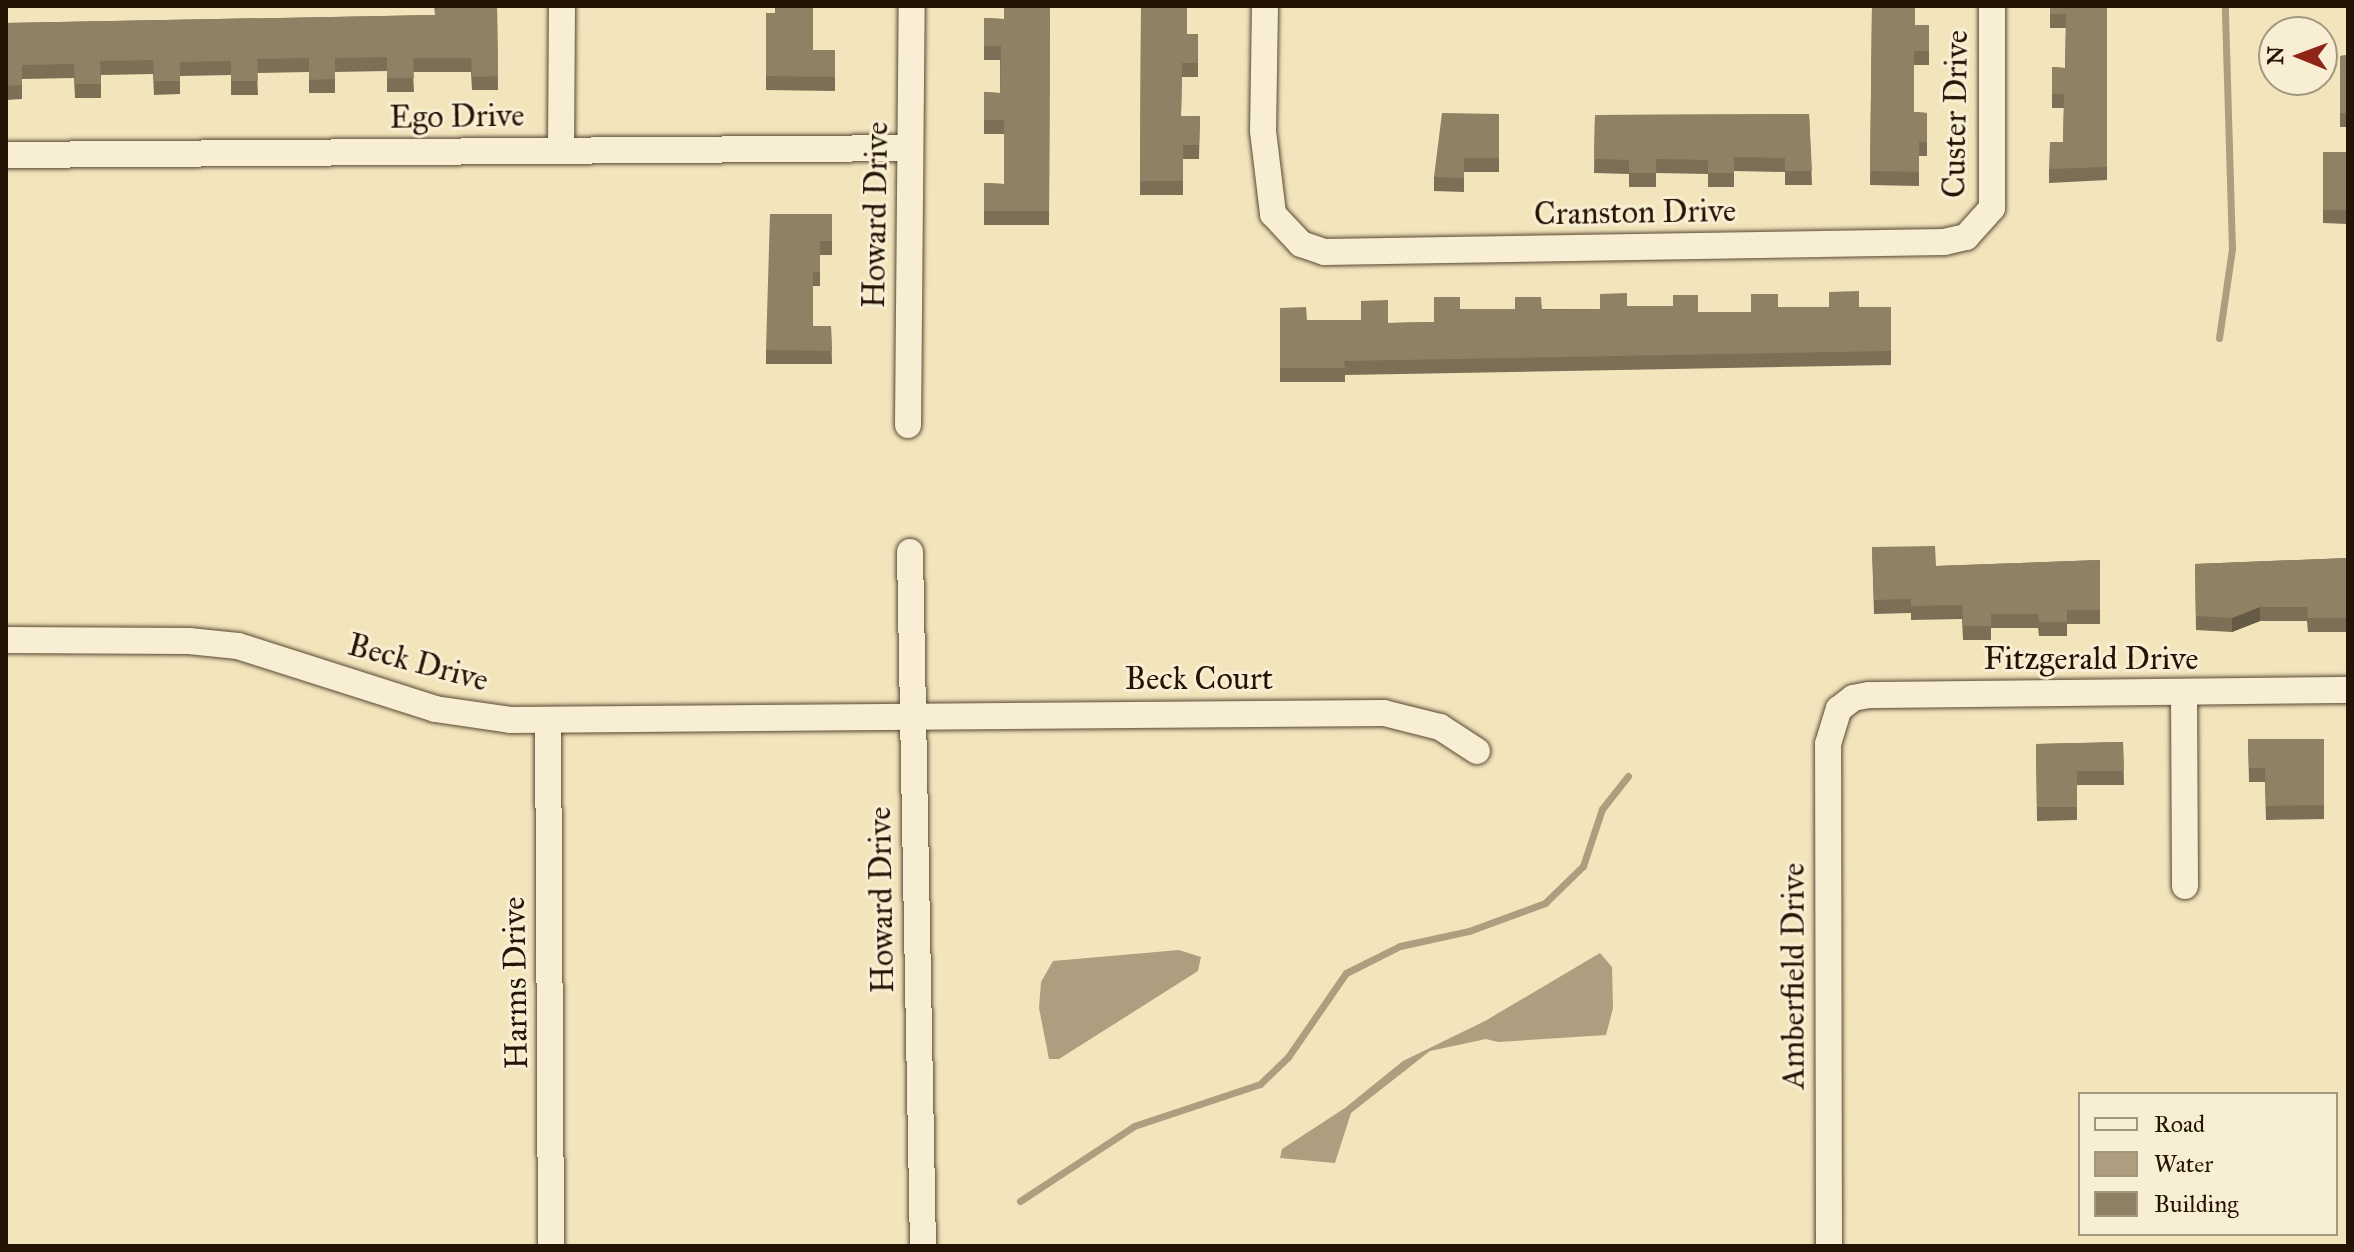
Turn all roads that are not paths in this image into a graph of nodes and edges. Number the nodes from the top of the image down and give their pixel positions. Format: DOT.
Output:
graph roads {
  1 [pos="562,6"];
  2 [pos="912,6"];
  3 [pos="1265,6"];
  4 [pos="1992,6"];
  5 [pos="910,148"];
  6 [pos="561,149"];
  7 [pos="6,155"];
  8 [pos="1983,221"];
  9 [pos="908,425"];
  10 [pos="910,552"];
  11 [pos="6,640"];
  12 [pos="2348,690"];
  13 [pos="2184,693"];
  14 [pos="1839,709"];
  15 [pos="913,716"];
  16 [pos="548,720"];
  17 [pos="1477,751"];
  18 [pos="2185,886"];
  19 [pos="551,1246"];
  20 [pos="923,1246"];
  21 [pos="1829,1246"];
  1 -- 6 [label="street"];
  2 -- 5 [label="street, Howard Drive"];
  3 -- 8 [label="street, Cranston Drive"];
  4 -- 8 [label="street, Custer Drive"];
  5 -- 6 [label="street, Ego Drive"];
  5 -- 9 [label="street, Howard Drive"];
  6 -- 7 [label="street, Ego Drive"];
  10 -- 15 [label="street, Howard Drive"];
  11 -- 16 [label="street, Beck Drive"];
  12 -- 13 [label="street, Fitzgerald Drive"];
  13 -- 14 [label="street, Fitzgerald Drive"];
  13 -- 18 [label="street"];
  14 -- 21 [label="street, Amberfield Drive"];
  15 -- 16 [label="street, Beck Drive"];
  15 -- 17 [label="street, Beck Court"];
  15 -- 20 [label="street, Howard Drive"];
  16 -- 19 [label="street, Harms Drive"];
}
